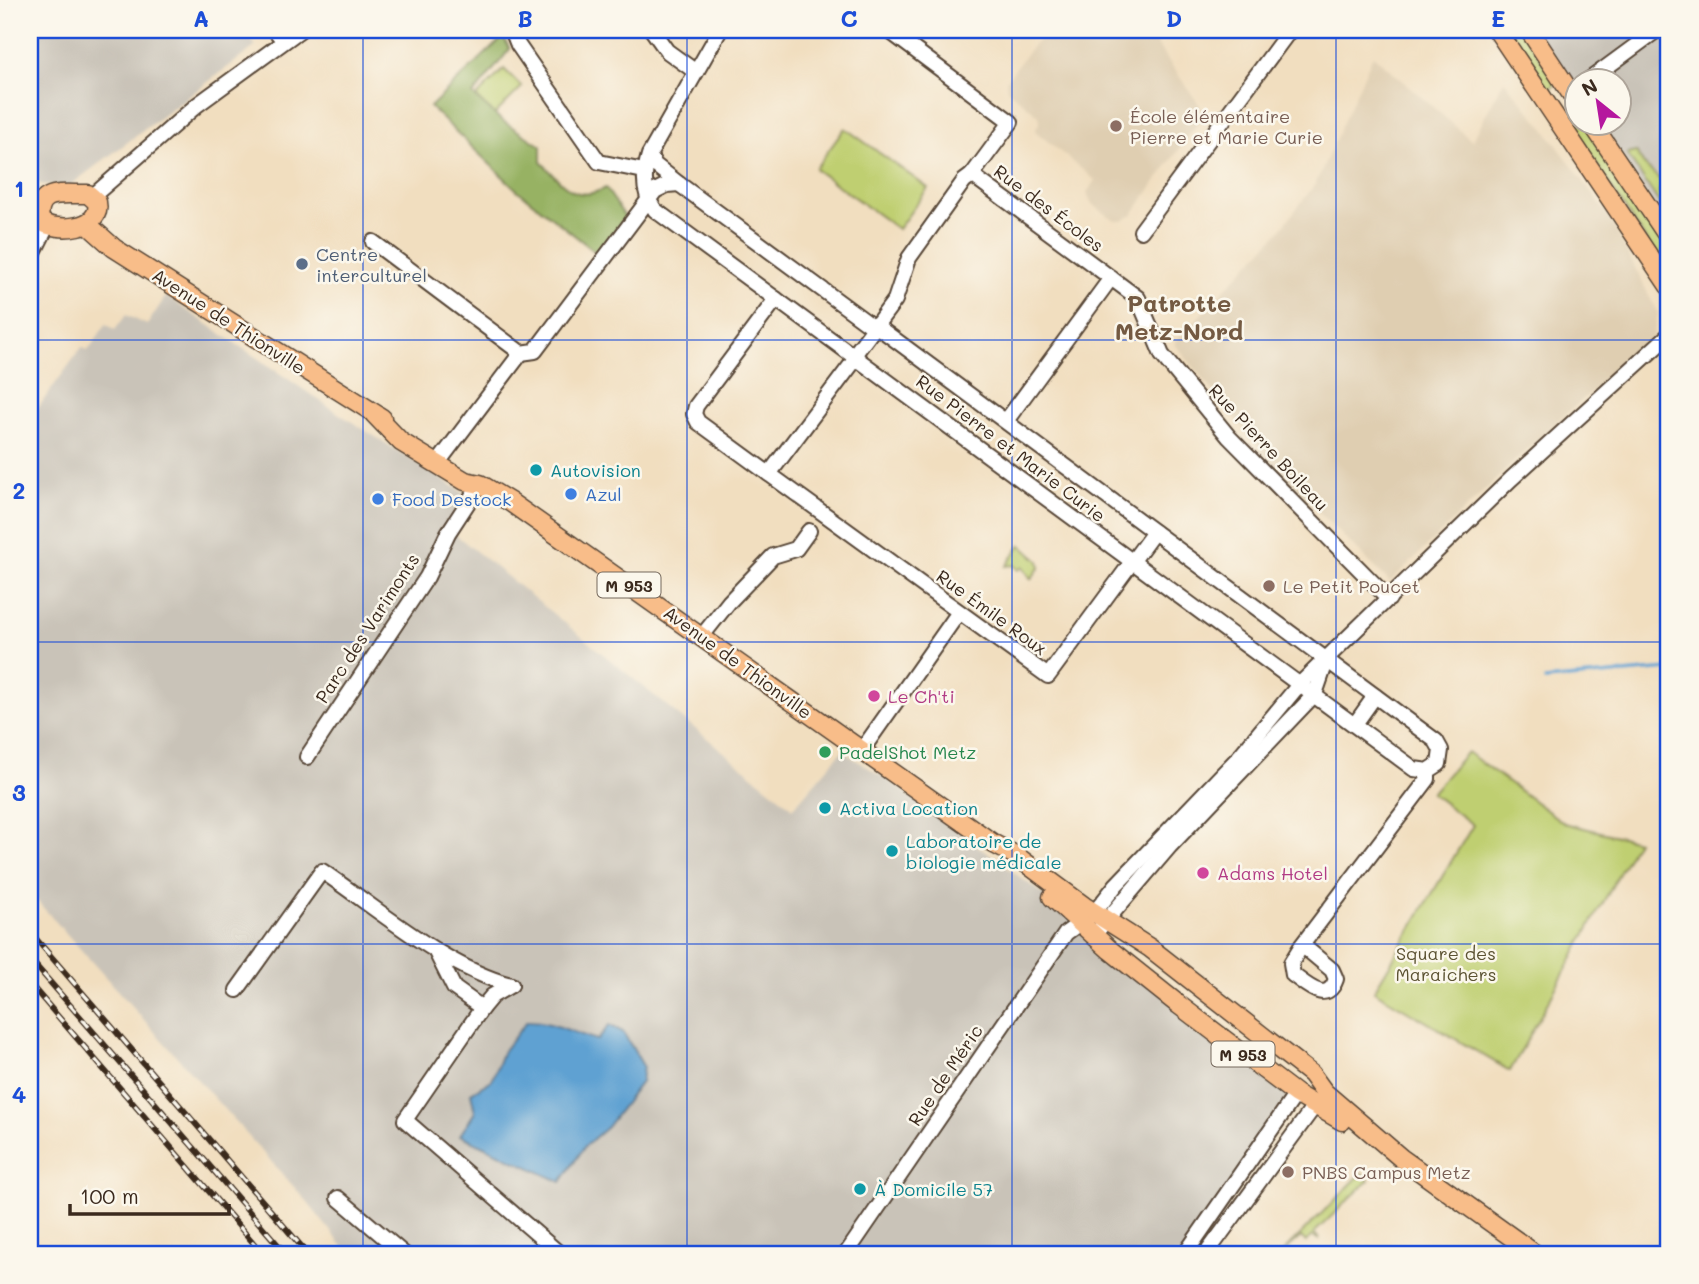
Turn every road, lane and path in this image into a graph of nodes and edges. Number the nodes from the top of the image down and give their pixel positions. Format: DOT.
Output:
graph roads {
  1 [pos="300,30"];
  2 [pos="512,30"];
  3 [pos="652,30"];
  4 [pos="720,30"];
  5 [pos="888,30"];
  6 [pos="1290,30"];
  7 [pos="1497,30"];
  8 [pos="1529,30"];
  9 [pos="1657,30"];
  10 [pos="279,35"];
  11 [pos="1608,66"];
  12 [pos="696,72"];
  13 [pos="1562,77"];
  14 [pos="1562,102"];
  15 [pos="1550,109"];
  16 [pos="1600,136"];
  17 [pos="649,155"];
  18 [pos="644,171"];
  19 [pos="972,175"];
  20 [pos="679,184"];
  21 [pos="36,194"];
  22 [pos="93,196"];
  23 [pos="648,200"];
  24 [pos="88,224"];
  25 [pos="47,226"];
  26 [pos="1141,231"];
  27 [pos="1669,238"];
  28 [pos="373,242"];
  29 [pos="30,260"];
  30 [pos="1111,278"];
  31 [pos="1669,286"];
  32 [pos="776,299"];
  33 [pos="876,326"];
  34 [pos="1669,335"];
  35 [pos="521,353"];
  36 [pos="855,356"];
  37 [pos="1006,421"];
  38 [pos="441,460"];
  39 [pos="769,474"];
  40 [pos="480,484"];
  41 [pos="809,531"];
  42 [pos="1154,532"];
  43 [pos="1132,562"];
  44 [pos="1389,599"];
  45 [pos="959,612"];
  46 [pos="702,636"];
  47 [pos="1327,661"];
  48 [pos="1298,685"];
  49 [pos="1315,694"];
  50 [pos="1375,696"];
  51 [pos="1355,724"];
  52 [pos="862,750"];
  53 [pos="307,757"];
  54 [pos="1428,771"];
  55 [pos="1099,920"];
  56 [pos="1302,945"];
  57 [pos="433,947"];
  58 [pos="237,990"];
  59 [pos="482,1007"];
  60 [pos="1311,1074"];
  61 [pos="1296,1094"];
  62 [pos="1320,1098"];
  63 [pos="338,1198"];
  64 [pos="404,1254"];
  65 [pos="560,1254"];
  66 [pos="846,1254"];
  67 [pos="1185,1254"];
  68 [pos="1206,1254"];
  69 [pos="1535,1254"];
  1 -- 10 [label="street"];
  2 -- 18 [label="street"];
  3 -- 12 [label="street"];
  4 -- 12 [label="street"];
  5 -- 19 [label="street, Rue des Écoles"];
  6 -- 26 [label="street"];
  7 -- 15 [label="main road"];
  8 -- 13 [label="main road"];
  9 -- 11 [label="street"];
  10 -- 22 [label="street"];
  12 -- 17 [label="street"];
  14 -- 15 [label="street"];
  15 -- 31 [label="main road"];
  16 -- 27 [label="main road"];
  17 -- 18 [label="street"];
  17 -- 20 [label="street, Rue Pierre et Marie Curie"];
  18 -- 23 [label="street"];
  19 -- 30 [label="street, Rue des Écoles"];
  19 -- 33 [label="street"];
  20 -- 23 [label="street"];
  20 -- 33 [label="street, Rue Pierre et Marie Curie"];
  21 -- 22 [label="main road"];
  21 -- 25 [label="main road"];
  22 -- 24 [label="main road"];
  23 -- 32 [label="street, Rue Pierre et Marie Curie"];
  23 -- 35 [label="street"];
  24 -- 25 [label="main road"];
  24 -- 38 [label="main road, Avenue de Thionville / M 953"];
  25 -- 29 [label="street"];
  28 -- 35 [label="street"];
  30 -- 37 [label="street"];
  30 -- 44 [label="street, Rue Pierre Boileau"];
  32 -- 36 [label="street, Rue Pierre et Marie Curie"];
  32 -- 39 [label="street, Rue Émile Roux"];
  33 -- 36 [label="street"];
  33 -- 37 [label="street, Rue Pierre et Marie Curie"];
  34 -- 44 [label="street"];
  35 -- 38 [label="street"];
  36 -- 39 [label="street"];
  36 -- 43 [label="street, Rue Pierre et Marie Curie"];
  37 -- 42 [label="street, Rue Pierre et Marie Curie"];
  38 -- 40 [label="main road, Avenue de Thionville / M 953"];
  39 -- 45 [label="street, Rue Émile Roux"];
  40 -- 46 [label="main road, Avenue de Thionville / M 953"];
  40 -- 53 [label="street, Parc des Varimonts"];
  41 -- 46 [label="street"];
  42 -- 43 [label="street, Rue Émile Roux"];
  42 -- 47 [label="street, Rue Pierre et Marie Curie"];
  43 -- 45 [label="street, Rue Émile Roux"];
  43 -- 48 [label="street, Rue Pierre et Marie Curie"];
  44 -- 47 [label="street"];
  45 -- 52 [label="street"];
  46 -- 52 [label="main road, Avenue de Thionville / M 953"];
  47 -- 48 [label="street"];
  47 -- 49 [label="street"];
  47 -- 50 [label="street, Rue Pierre et Marie Curie"];
  48 -- 49 [label="street, Rue Pierre et Marie Curie"];
  48 -- 55 [label="street"];
  49 -- 51 [label="street, Rue Pierre et Marie Curie"];
  49 -- 55 [label="street"];
  50 -- 51 [label="street"];
  50 -- 54 [label="street, Rue Pierre et Marie Curie"];
  51 -- 54 [label="street, Rue Pierre et Marie Curie"];
  52 -- 55 [label="main road, Avenue de Thionville / M 953"];
  54 -- 56 [label="street"];
  55 -- 60 [label="main road, Avenue de Thionville / M 953"];
  55 -- 61 [label="main road, Avenue de Thionville / M 953"];
  55 -- 66 [label="street, Rue de Méric"];
  57 -- 58 [label="street"];
  57 -- 59 [label="street"];
  57 -- 59 [label="street"];
  59 -- 65 [label="street"];
  60 -- 61 [label="main road"];
  60 -- 62 [label="main road, Avenue de Thionville / M 953"];
  61 -- 62 [label="main road, Avenue de Thionville / M 953"];
  61 -- 67 [label="street"];
  62 -- 68 [label="street"];
  62 -- 69 [label="main road, Avenue de Thionville / M 953"];
  63 -- 64 [label="street"];
}
